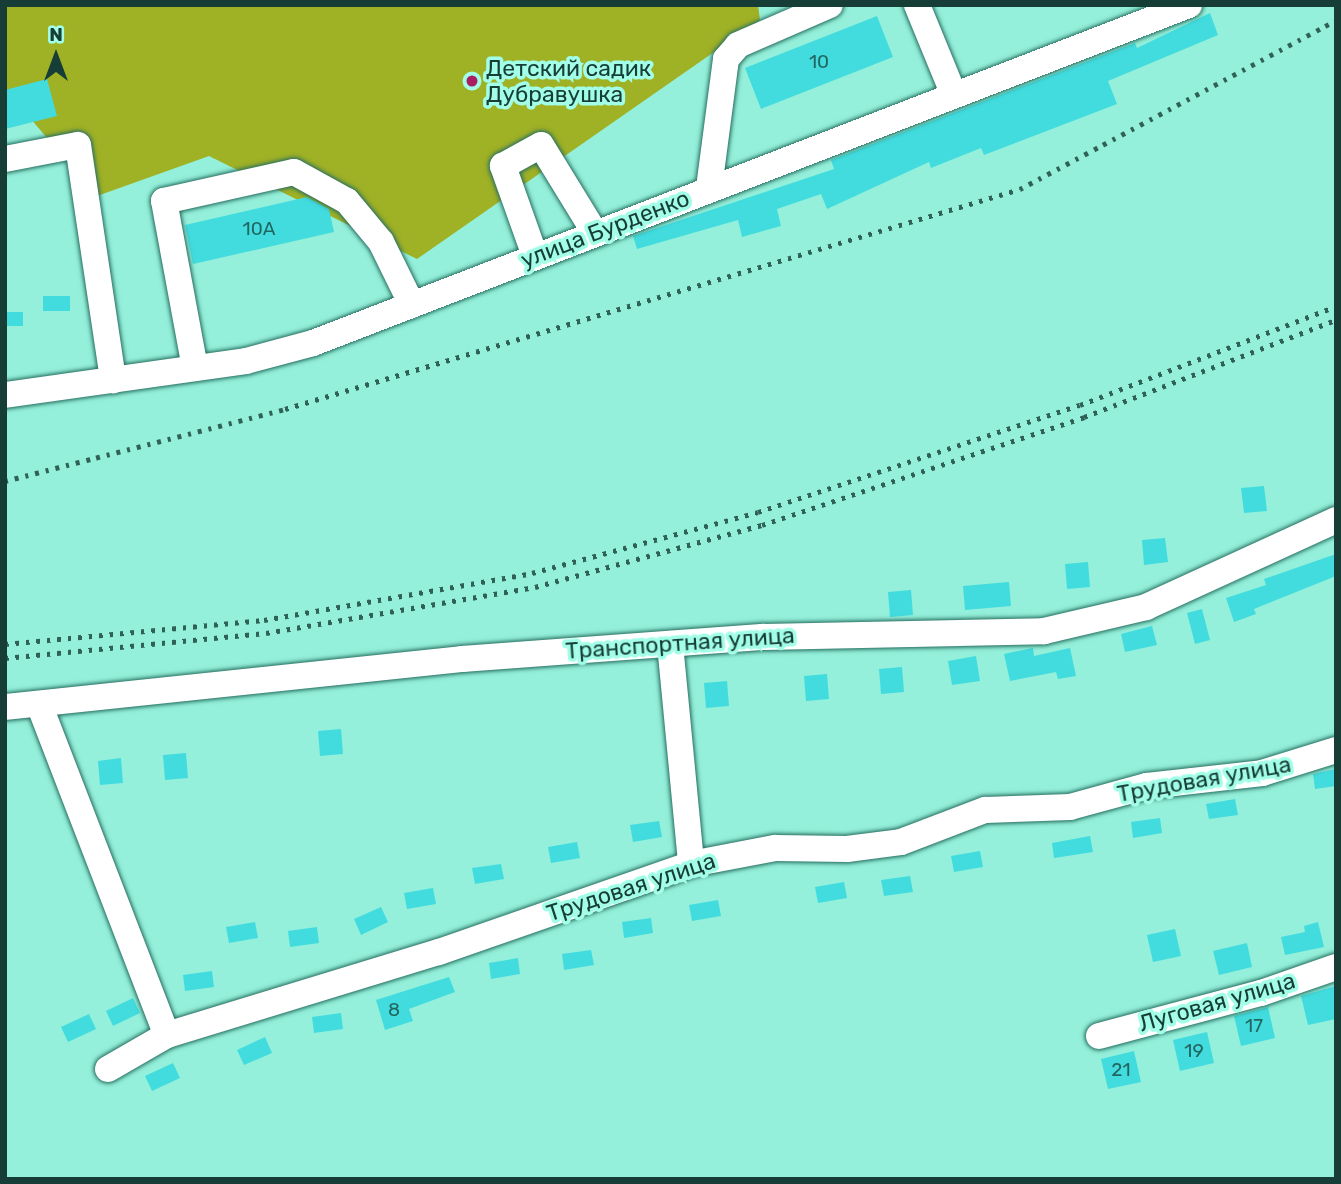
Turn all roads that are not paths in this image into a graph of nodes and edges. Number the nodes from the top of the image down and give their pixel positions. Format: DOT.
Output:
graph roads {
  1 [pos="830,5"];
  2 [pos="916,5"];
  3 [pos="1189,5"];
  4 [pos="1157,11"];
  5 [pos="954,94"];
  6 [pos="5,159"];
  7 [pos="709,188"];
  8 [pos="595,233"];
  9 [pos="534,256"];
  10 [pos="412,304"];
  11 [pos="195,368"];
  12 [pos="113,380"];
  13 [pos="5,395"];
  14 [pos="1336,520"];
  15 [pos="670,644"];
  16 [pos="39,704"];
  17 [pos="5,707"];
  18 [pos="1336,750"];
  19 [pos="691,864"];
  20 [pos="1336,967"];
  21 [pos="167,1035"];
  22 [pos="1098,1036"];
  23 [pos="108,1069"];
  1 -- 7 [label="street"];
  2 -- 5 [label="street"];
  3 -- 4 [label="street, улица Бурденко"];
  4 -- 5 [label="street, улица Бурденко"];
  5 -- 7 [label="street, улица Бурденко"];
  6 -- 12 [label="street"];
  7 -- 8 [label="street, улица Бурденко"];
  8 -- 9 [label="street, улица Бурденко"];
  8 -- 9 [label="street"];
  9 -- 10 [label="street, улица Бурденко"];
  10 -- 11 [label="street, улица Бурденко"];
  10 -- 11 [label="street"];
  11 -- 12 [label="street, улица Бурденко"];
  12 -- 13 [label="street, улица Бурденко"];
  14 -- 15 [label="street, Транспортная улица"];
  15 -- 16 [label="street, Транспортная улица"];
  15 -- 19 [label="street"];
  16 -- 17 [label="street, Транспортная улица"];
  16 -- 21 [label="street"];
  18 -- 19 [label="street, Трудовая улица"];
  19 -- 21 [label="street, Трудовая улица"];
  20 -- 22 [label="street, Луговая улица"];
  21 -- 23 [label="street, Трудовая улица"];
}
